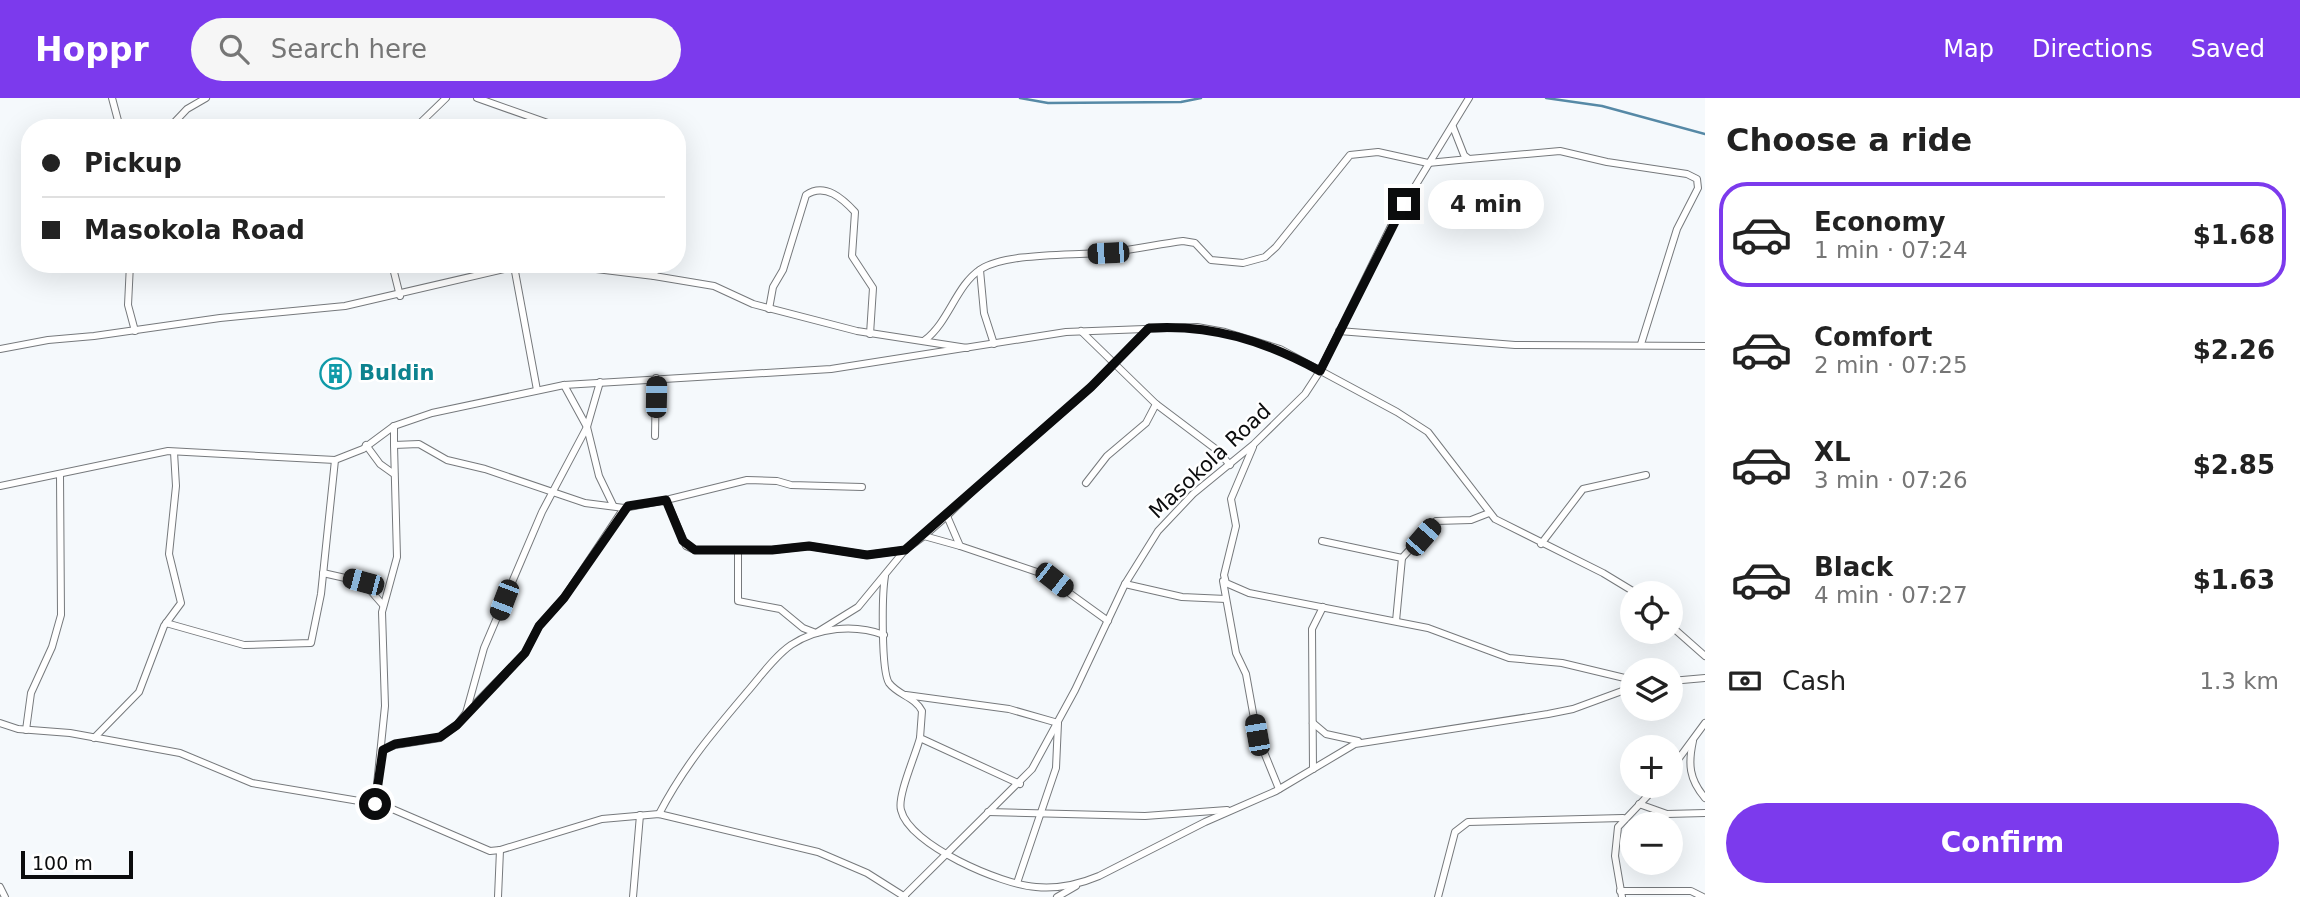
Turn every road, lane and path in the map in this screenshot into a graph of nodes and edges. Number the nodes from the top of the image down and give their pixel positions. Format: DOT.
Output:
graph roads {
  1 [pos="112,98"];
  2 [pos="206,98"];
  3 [pos="446,98"];
  4 [pos="477,98"];
  5 [pos="1469,98"];
  6 [pos="118,119"];
  7 [pos="178,119"];
  8 [pos="424,119"];
  9 [pos="536,119"];
  10 [pos="1453,127"];
  11 [pos="1469,159"];
  12 [pos="1428,163"];
  13 [pos="980,270"];
  14 [pos="130,273"];
  15 [pos="395,273"];
  16 [pos="488,273"];
  17 [pos="515,273"];
  18 [pos="636,273"];
  19 [pos="654,275"];
  20 [pos="401,296"];
  21 [pos="769,309"];
  22 [pos="1149,328"];
  23 [pos="135,331"];
  24 [pos="1081,331"];
  25 [pos="1339,331"];
  26 [pos="870,334"];
  27 [pos="925,340"];
  28 [pos="994,344"];
  29 [pos="1641,344"];
  30 [pos="1705,345"];
  31 [pos="0,349"];
  32 [pos="972,349"];
  33 [pos="1113,363"];
  34 [pos="1320,371"];
  35 [pos="656,378"];
  36 [pos="600,382"];
  37 [pos="564,386"];
  38 [pos="537,390"];
  39 [pos="1156,404"];
  40 [pos="394,426"];
  41 [pos="587,427"];
  42 [pos="655,436"];
  43 [pos="394,444"];
  44 [pos="1254,444"];
  45 [pos="366,445"];
  46 [pos="174,452"];
  47 [pos="335,460"];
  48 [pos="1230,465"];
  49 [pos="394,474"];
  50 [pos="60,475"];
  51 [pos="1646,475"];
  52 [pos="1086,483"];
  53 [pos="0,486"];
  54 [pos="862,487"];
  55 [pos="552,492"];
  56 [pos="666,500"];
  57 [pos="613,505"];
  58 [pos="624,508"];
  59 [pos="1489,513"];
  60 [pos="947,516"];
  61 [pos="923,536"];
  62 [pos="1322,541"];
  63 [pos="1541,544"];
  64 [pos="960,545"];
  65 [pos="738,550"];
  66 [pos="905,550"];
  67 [pos="1402,558"];
  68 [pos="323,573"];
  69 [pos="885,576"];
  70 [pos="1223,581"];
  71 [pos="1620,583"];
  72 [pos="1125,584"];
  73 [pos="1226,599"];
  74 [pos="383,605"];
  75 [pos="1323,607"];
  76 [pos="1108,621"];
  77 [pos="1396,621"];
  78 [pos="166,623"];
  79 [pos="816,633"];
  80 [pos="884,635"];
  81 [pos="1683,637"];
  82 [pos="1705,656"];
  83 [pos="1620,677"];
  84 [pos="1705,678"];
  85 [pos="1683,680"];
  86 [pos="1620,692"];
  87 [pos="906,695"];
  88 [pos="466,713"];
  89 [pos="0,723"];
  90 [pos="1058,723"];
  91 [pos="1313,723"];
  92 [pos="1705,723"];
  93 [pos="26,730"];
  94 [pos="384,733"];
  95 [pos="94,738"];
  96 [pos="920,738"];
  97 [pos="1693,741"];
  98 [pos="1362,742"];
  99 [pos="399,744"];
  100 [pos="383,750"];
  101 [pos="1683,754"];
  102 [pos="1313,769"];
  103 [pos="1020,784"];
  104 [pos="1279,789"];
  105 [pos="1645,798"];
  106 [pos="1705,798"];
  107 [pos="375,804"];
  108 [pos="1639,804"];
  109 [pos="1233,809"];
  110 [pos="988,812"];
  111 [pos="1630,812"];
  112 [pos="1705,813"];
  113 [pos="659,814"];
  114 [pos="1039,814"];
  115 [pos="640,816"];
  116 [pos="1620,818"];
  117 [pos="1620,823"];
  118 [pos="500,850"];
  119 [pos="947,855"];
  120 [pos="1017,883"];
  121 [pos="1081,883"];
  122 [pos="0,887"];
  123 [pos="1621,894"];
  124 [pos="1702,895"];
  125 [pos="5,897"];
  126 [pos="498,897"];
  127 [pos="633,897"];
  128 [pos="904,897"];
  129 [pos="1057,897"];
  130 [pos="1438,897"];
  1 -- 6 [label="street"];
  2 -- 7 [label="street"];
  3 -- 8 [label="street"];
  4 -- 9 [label="street"];
  5 -- 10 [label="street, Masokola Road"];
  10 -- 11 [label="street"];
  10 -- 12 [label="street, Masokola Road"];
  11 -- 12 [label="street"];
  11 -- 29 [label="street"];
  12 -- 13 [label="street"];
  12 -- 25 [label="street, Masokola Road"];
  13 -- 27 [label="street"];
  13 -- 28 [label="street"];
  14 -- 23 [label="street"];
  15 -- 20 [label="street"];
  16 -- 20 [label="street"];
  17 -- 38 [label="street"];
  18 -- 19 [label="street"];
  19 -- 21 [label="street"];
  20 -- 23 [label="street"];
  21 -- 26 [label="street"];
  21 -- 26 [label="street"];
  22 -- 24 [label="street"];
  22 -- 33 [label="street"];
  22 -- 34 [label="street"];
  23 -- 31 [label="street"];
  24 -- 28 [label="street"];
  24 -- 33 [label="street"];
  25 -- 29 [label="street"];
  25 -- 34 [label="street, Masokola Road"];
  26 -- 27 [label="street"];
  27 -- 32 [label="street"];
  28 -- 32 [label="street"];
  29 -- 30 [label="street"];
  32 -- 35 [label="street"];
  33 -- 39 [label="street"];
  33 -- 60 [label="street"];
  34 -- 44 [label="street, Masokola Road"];
  34 -- 59 [label="street"];
  35 -- 36 [label="street"];
  35 -- 42 [label="street"];
  36 -- 37 [label="street"];
  36 -- 41 [label="street"];
  37 -- 38 [label="street"];
  37 -- 41 [label="street"];
  38 -- 40 [label="street"];
  39 -- 48 [label="street"];
  39 -- 52 [label="street"];
  40 -- 43 [label="street"];
  40 -- 45 [label="street"];
  41 -- 55 [label="street"];
  41 -- 57 [label="street"];
  43 -- 49 [label="street"];
  43 -- 55 [label="street"];
  44 -- 48 [label="street, Masokola Road"];
  44 -- 70 [label="street"];
  45 -- 47 [label="street"];
  45 -- 49 [label="street"];
  46 -- 47 [label="street"];
  46 -- 50 [label="street"];
  46 -- 78 [label="street"];
  47 -- 68 [label="street"];
  48 -- 72 [label="street, Masokola Road"];
  49 -- 74 [label="street"];
  50 -- 53 [label="street"];
  50 -- 93 [label="street"];
  51 -- 63 [label="street"];
  54 -- 56 [label="street"];
  55 -- 57 [label="street"];
  55 -- 88 [label="street"];
  56 -- 58 [label="street"];
  56 -- 65 [label="street"];
  57 -- 58 [label="street"];
  58 -- 88 [label="street"];
  59 -- 63 [label="street"];
  59 -- 67 [label="street"];
  60 -- 61 [label="street"];
  60 -- 64 [label="street"];
  61 -- 64 [label="street"];
  61 -- 66 [label="street"];
  62 -- 67 [label="street"];
  63 -- 71 [label="street"];
  64 -- 76 [label="street"];
  65 -- 66 [label="street"];
  65 -- 79 [label="street"];
  66 -- 69 [label="street"];
  67 -- 77 [label="street"];
  68 -- 74 [label="street"];
  68 -- 78 [label="street"];
  69 -- 79 [label="street"];
  69 -- 80 [label="street"];
  70 -- 73 [label="street"];
  70 -- 75 [label="street"];
  72 -- 73 [label="street"];
  72 -- 76 [label="street, Masokola Road"];
  73 -- 104 [label="street"];
  74 -- 94 [label="street"];
  75 -- 77 [label="street"];
  75 -- 91 [label="street"];
  76 -- 90 [label="street, Masokola Road"];
  77 -- 83 [label="street"];
  78 -- 95 [label="street"];
  79 -- 80 [label="street"];
  79 -- 113 [label="street"];
  80 -- 87 [label="street"];
  81 -- 82 [label="street"];
  84 -- 85 [label="street"];
  86 -- 98 [label="street"];
  87 -- 90 [label="street"];
  87 -- 96 [label="street"];
  88 -- 99 [label="street"];
  89 -- 93 [label="street"];
  90 -- 103 [label="street, Masokola Road"];
  90 -- 114 [label="street"];
  91 -- 98 [label="street"];
  91 -- 102 [label="street"];
  92 -- 97 [label="street"];
  93 -- 95 [label="street"];
  94 -- 99 [label="street"];
  94 -- 100 [label="street"];
  95 -- 107 [label="street"];
  96 -- 103 [label="street"];
  96 -- 119 [label="street"];
  97 -- 101 [label="street"];
  97 -- 106 [label="street"];
  98 -- 102 [label="street"];
  99 -- 100 [label="street"];
  100 -- 107 [label="street"];
  102 -- 104 [label="street"];
  103 -- 110 [label="street, Masokola Road"];
  104 -- 109 [label="street"];
  105 -- 108 [label="street"];
  107 -- 118 [label="street"];
  108 -- 111 [label="street"];
  108 -- 112 [label="street"];
  109 -- 114 [label="street"];
  109 -- 121 [label="street"];
  110 -- 114 [label="street"];
  110 -- 119 [label="street, Masokola Road"];
  113 -- 115 [label="street"];
  113 -- 128 [label="street"];
  114 -- 120 [label="street"];
  115 -- 118 [label="street"];
  115 -- 127 [label="street"];
  116 -- 130 [label="street"];
  117 -- 123 [label="street"];
  118 -- 126 [label="street"];
  119 -- 120 [label="street"];
  119 -- 128 [label="street, Masokola Road"];
  120 -- 121 [label="street"];
  121 -- 129 [label="street"];
  122 -- 125 [label="street"];
  123 -- 124 [label="street"];
}
